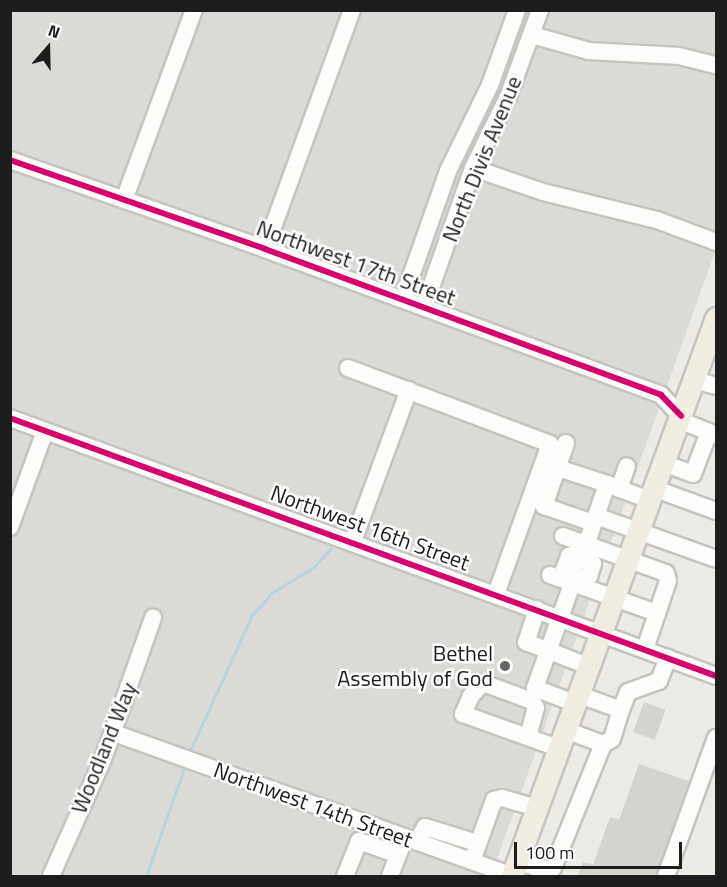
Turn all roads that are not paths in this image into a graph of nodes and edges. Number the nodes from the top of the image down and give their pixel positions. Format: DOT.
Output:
graph roads {
  1 [pos="194,10"];
  2 [pos="352,10"];
  3 [pos="517,10"];
  4 [pos="540,10"];
  5 [pos="532,35"];
  6 [pos="717,65"];
  7 [pos="10,159"];
  8 [pos="473,168"];
  9 [pos="124,200"];
  10 [pos="717,242"];
  11 [pos="265,249"];
  12 [pos="404,299"];
  13 [pos="424,307"];
  14 [pos="716,322"];
  15 [pos="348,368"];
  16 [pos="694,380"];
  17 [pos="717,386"];
  18 [pos="409,390"];
  19 [pos="10,418"];
  20 [pos="680,418"];
  21 [pos="45,431"];
  22 [pos="713,433"];
  23 [pos="566,443"];
  24 [pos="663,463"];
  25 [pos="627,466"];
  26 [pos="558,468"];
  27 [pos="613,487"];
  28 [pos="651,494"];
  29 [pos="717,511"];
  30 [pos="595,519"];
  31 [pos="10,526"];
  32 [pos="638,530"];
  33 [pos="563,536"];
  34 [pos="353,541"];
  35 [pos="627,559"];
  36 [pos="717,559"];
  37 [pos="579,565"];
  38 [pos="549,574"];
  39 [pos="496,594"];
  40 [pos="612,598"];
  41 [pos="537,609"];
  42 [pos="657,613"];
  43 [pos="153,618"];
  44 [pos="560,618"];
  45 [pos="600,632"];
  46 [pos="645,649"];
  47 [pos="548,651"];
  48 [pos="668,657"];
  49 [pos="588,666"];
  50 [pos="717,676"];
  51 [pos="576,699"];
  52 [pos="621,710"];
  53 [pos="114,733"];
  54 [pos="528,737"];
  55 [pos="717,738"];
  56 [pos="561,739"];
  57 [pos="603,744"];
  58 [pos="537,808"];
  59 [pos="411,840"];
  60 [pos="477,843"];
  61 [pos="398,855"];
  62 [pos="478,867"];
  63 [pos="514,871"];
  64 [pos="51,876"];
  65 [pos="345,876"];
  66 [pos="390,876"];
  67 [pos="666,876"];
  1 -- 9 [label="street"];
  2 -- 11 [label="street"];
  3 -- 12 [label="street, North Divis Avenue"];
  4 -- 5 [label="street, North Divis Avenue"];
  5 -- 6 [label="street"];
  5 -- 8 [label="street, North Divis Avenue"];
  7 -- 9 [label="street, Northwest 17th Street"];
  8 -- 10 [label="street"];
  8 -- 13 [label="street, North Divis Avenue"];
  9 -- 11 [label="street, Northwest 17th Street"];
  11 -- 12 [label="street, Northwest 17th Street"];
  12 -- 13 [label="street, Northwest 17th Street"];
  13 -- 20 [label="street, Northwest 17th Street"];
  14 -- 16 [label="main road"];
  15 -- 18 [label="street"];
  16 -- 17 [label="street"];
  16 -- 20 [label="main road"];
  18 -- 34 [label="street"];
  18 -- 39 [label="street"];
  19 -- 21 [label="street, Northwest 16th Street"];
  20 -- 22 [label="street"];
  20 -- 24 [label="main road"];
  21 -- 31 [label="street"];
  21 -- 34 [label="street, Northwest 16th Street"];
  22 -- 24 [label="street"];
  23 -- 26 [label="street"];
  24 -- 28 [label="main road"];
  25 -- 27 [label="street"];
  26 -- 27 [label="street"];
  26 -- 30 [label="street"];
  27 -- 28 [label="street"];
  27 -- 30 [label="street"];
  28 -- 29 [label="street"];
  28 -- 32 [label="main road"];
  30 -- 32 [label="street"];
  30 -- 37 [label="street"];
  32 -- 35 [label="main road"];
  32 -- 36 [label="street"];
  33 -- 37 [label="street"];
  34 -- 39 [label="street, Northwest 16th Street"];
  35 -- 37 [label="street"];
  35 -- 40 [label="main road"];
  35 -- 42 [label="street"];
  37 -- 38 [label="street"];
  37 -- 40 [label="street"];
  37 -- 44 [label="street"];
  39 -- 41 [label="street, Northwest 16th Street"];
  40 -- 42 [label="street"];
  40 -- 45 [label="main road"];
  41 -- 44 [label="street, Northwest 16th Street"];
  41 -- 47 [label="street"];
  42 -- 46 [label="street"];
  43 -- 53 [label="street, Woodland Way"];
  44 -- 45 [label="street, Northwest 16th Street"];
  44 -- 47 [label="street"];
  45 -- 46 [label="street, Northwest 16th Street"];
  45 -- 49 [label="main road"];
  46 -- 48 [label="street, Northwest 16th Street"];
  47 -- 49 [label="street"];
  47 -- 51 [label="street"];
  48 -- 50 [label="street, Northwest 16th Street"];
  48 -- 52 [label="street"];
  49 -- 51 [label="main road"];
  51 -- 52 [label="street"];
  51 -- 56 [label="main road"];
  52 -- 57 [label="street"];
  53 -- 59 [label="street, Northwest 14th Street"];
  53 -- 64 [label="street, Woodland Way"];
  54 -- 56 [label="street"];
  55 -- 67 [label="street"];
  56 -- 57 [label="street"];
  56 -- 58 [label="main road"];
  57 -- 63 [label="street, Northwest 14th Street"];
  58 -- 60 [label="street"];
  58 -- 63 [label="main road"];
  59 -- 60 [label="street"];
  59 -- 61 [label="street"];
  59 -- 62 [label="street, Northwest 14th Street"];
  60 -- 62 [label="street"];
  61 -- 65 [label="street"];
  61 -- 66 [label="street"];
  62 -- 63 [label="street, Northwest 14th Street"];
}
